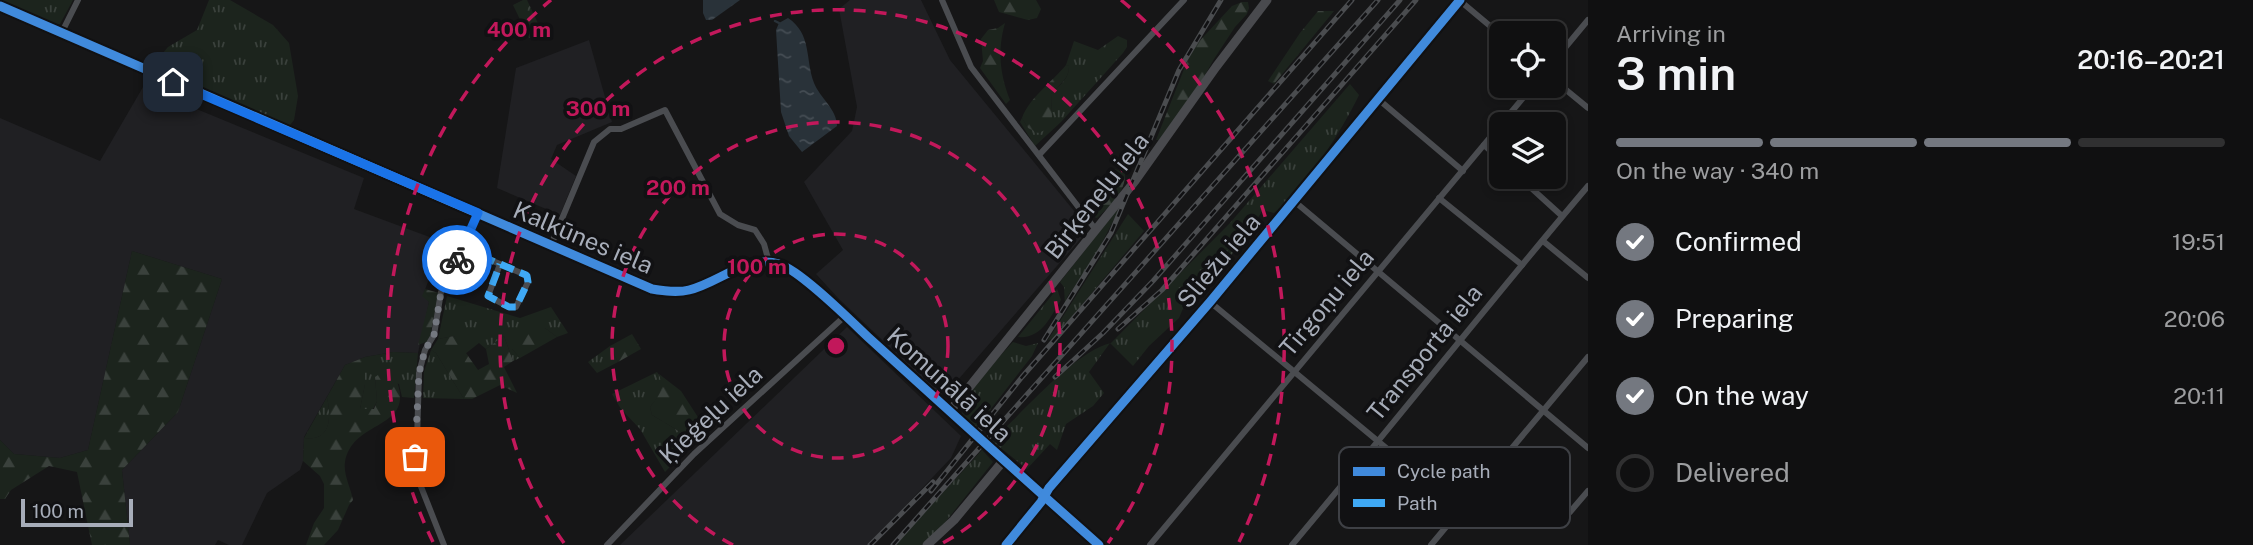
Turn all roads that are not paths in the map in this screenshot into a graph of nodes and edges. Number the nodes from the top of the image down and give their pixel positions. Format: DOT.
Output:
graph roads {
  1 [pos="78,0"];
  2 [pos="942,0"];
  3 [pos="1184,0"];
  4 [pos="1267,0"];
  5 [pos="1460,0"];
  6 [pos="0,6"];
  7 [pos="1588,20"];
  8 [pos="1489,25"];
  9 [pos="61,32"];
  10 [pos="1566,47"];
  11 [pos="1566,90"];
  12 [pos="1523,98"];
  13 [pos="1378,99"];
  14 [pos="1588,108"];
  15 [pos="1484,145"];
  16 [pos="1489,149"];
  17 [pos="1039,155"];
  18 [pos="1462,171"];
  19 [pos="1588,186"];
  20 [pos="1532,189"];
  21 [pos="1439,198"];
  22 [pos="1294,201"];
  23 [pos="478,213"];
  24 [pos="1562,216"];
  25 [pos="1096,230"];
  26 [pos="1543,241"];
  27 [pos="551,245"];
  28 [pos="462,248"];
  29 [pos="769,262"];
  30 [pos="500,264"];
  31 [pos="1522,265"];
  32 [pos="1380,272"];
  33 [pos="1588,278"];
  34 [pos="1210,302"];
  35 [pos="845,316"];
  36 [pos="1460,338"];
  37 [pos="1588,357"];
  38 [pos="1295,372"];
  39 [pos="950,411"];
  40 [pos="1544,411"];
  41 [pos="1379,442"];
  42 [pos="1375,447"];
  43 [pos="1385,447"];
  44 [pos="1514,447"];
  45 [pos="1588,448"];
  46 [pos="1004,460"];
  47 [pos="1339,489"];
  48 [pos="1588,491"];
  49 [pos="1044,496"];
  50 [pos="1570,512"];
  51 [pos="1446,528"];
  52 [pos="444,545"];
  53 [pos="607,545"];
  54 [pos="927,545"];
  55 [pos="1006,545"];
  56 [pos="1099,545"];
  57 [pos="1150,545"];
  58 [pos="1292,545"];
  59 [pos="1431,545"];
  1 -- 9 [label="street"];
  2 -- 17 [label="street"];
  3 -- 17 [label="street"];
  4 -- 25 [label="main road, Birķeneļu iela"];
  5 -- 8 [label="street"];
  5 -- 13 [label="street, Sliežu iela"];
  6 -- 9 [label="main road, Kalkūnes iela"];
  7 -- 10 [label="street"];
  9 -- 23 [label="main road, Kalkūnes iela"];
  11 -- 14 [label="street"];
  12 -- 15 [label="street, Tirgoņu iela"];
  13 -- 18 [label="street"];
  13 -- 22 [label="street, Sliežu iela"];
  15 -- 16 [label="street"];
  15 -- 18 [label="street, Tirgoņu iela"];
  17 -- 25 [label="street"];
  18 -- 21 [label="street, Tirgoņu iela"];
  19 -- 24 [label="street, Transporta iela"];
  20 -- 24 [label="street"];
  21 -- 31 [label="street"];
  21 -- 32 [label="street, Tirgoņu iela"];
  22 -- 32 [label="street"];
  22 -- 34 [label="street, Sliežu iela"];
  23 -- 27 [label="main road, Kalkūnes iela"];
  23 -- 28 [label="street"];
  24 -- 26 [label="street, Transporta iela"];
  25 -- 39 [label="main road, Birķeneļu iela"];
  26 -- 31 [label="street, Transporta iela"];
  26 -- 33 [label="street"];
  27 -- 29 [label="main road, Kalkūnes iela"];
  27 -- 29 [label="street"];
  28 -- 30 [label="street"];
  28 -- 52 [label="street"];
  29 -- 35 [label="main road, Komunālā iela"];
  30 -- 30 [label="street"];
  31 -- 36 [label="street, Transporta iela"];
  32 -- 36 [label="street"];
  32 -- 38 [label="street, Tirgoņu iela"];
  34 -- 38 [label="street"];
  34 -- 49 [label="street, Sliežu iela"];
  35 -- 39 [label="main road, Komunālā iela"];
  35 -- 53 [label="street, Ķieģeļu iela"];
  36 -- 40 [label="street"];
  36 -- 41 [label="street, Transporta iela"];
  37 -- 40 [label="street"];
  38 -- 41 [label="street"];
  38 -- 57 [label="street, Tirgoņu iela"];
  39 -- 46 [label="main road, Komunālā iela"];
  40 -- 44 [label="street"];
  40 -- 45 [label="street"];
  41 -- 42 [label="street, Transporta iela"];
  41 -- 43 [label="street"];
  46 -- 49 [label="main road, Komunālā iela"];
  46 -- 54 [label="main road"];
  47 -- 58 [label="street, Transporta iela"];
  48 -- 50 [label="street"];
  49 -- 55 [label="street, Sliežu iela"];
  49 -- 56 [label="main road, Komunālā iela"];
  51 -- 59 [label="street"];
}
